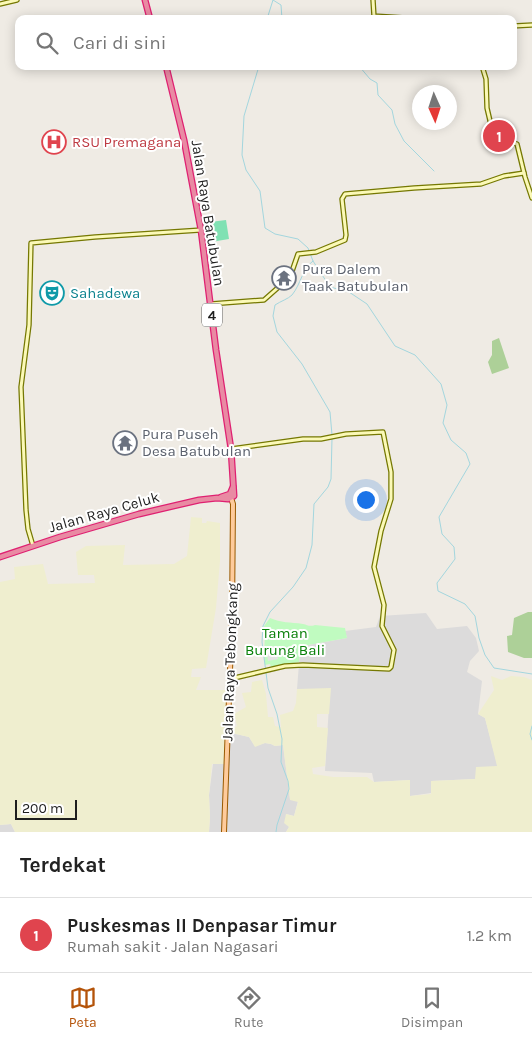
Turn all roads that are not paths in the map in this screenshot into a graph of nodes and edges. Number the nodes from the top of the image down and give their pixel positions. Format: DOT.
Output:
graph roads {
  1 [pos="17,0"];
  2 [pos="145,0"];
  3 [pos="372,0"];
  4 [pos="0,4"];
  5 [pos="149,15"];
  6 [pos="374,15"];
  7 [pos="532,25"];
  8 [pos="517,26"];
  9 [pos="167,70"];
  10 [pos="483,70"];
  11 [pos="524,173"];
  12 [pos="532,198"];
  13 [pos="201,230"];
  14 [pos="210,304"];
  15 [pos="231,449"];
  16 [pos="231,496"];
  17 [pos="33,546"];
  18 [pos="0,557"];
  19 [pos="230,679"];
  20 [pos="224,832"];
  1 -- 4 [label="street"];
  2 -- 5 [label="highway"];
  3 -- 6 [label="street"];
  7 -- 8 [label="street"];
  9 -- 13 [label="highway, Jalan Raya Batubulan / 4"];
  10 -- 11 [label="street"];
  11 -- 12 [label="street"];
  11 -- 14 [label="street"];
  13 -- 14 [label="highway, Jalan Raya Batubulan / 4"];
  13 -- 17 [label="street"];
  14 -- 15 [label="highway, Jalan Raya Batubulan / 4"];
  15 -- 16 [label="highway, Jalan Raya Batubulan / 4"];
  15 -- 19 [label="street"];
  16 -- 17 [label="highway, Jalan Raya Celuk"];
  16 -- 19 [label="main road, Jalan Raya Tebongkang"];
  17 -- 18 [label="highway, Jalan Raya Celuk"];
  19 -- 20 [label="main road, Jalan Raya Tebongkang"];
}
